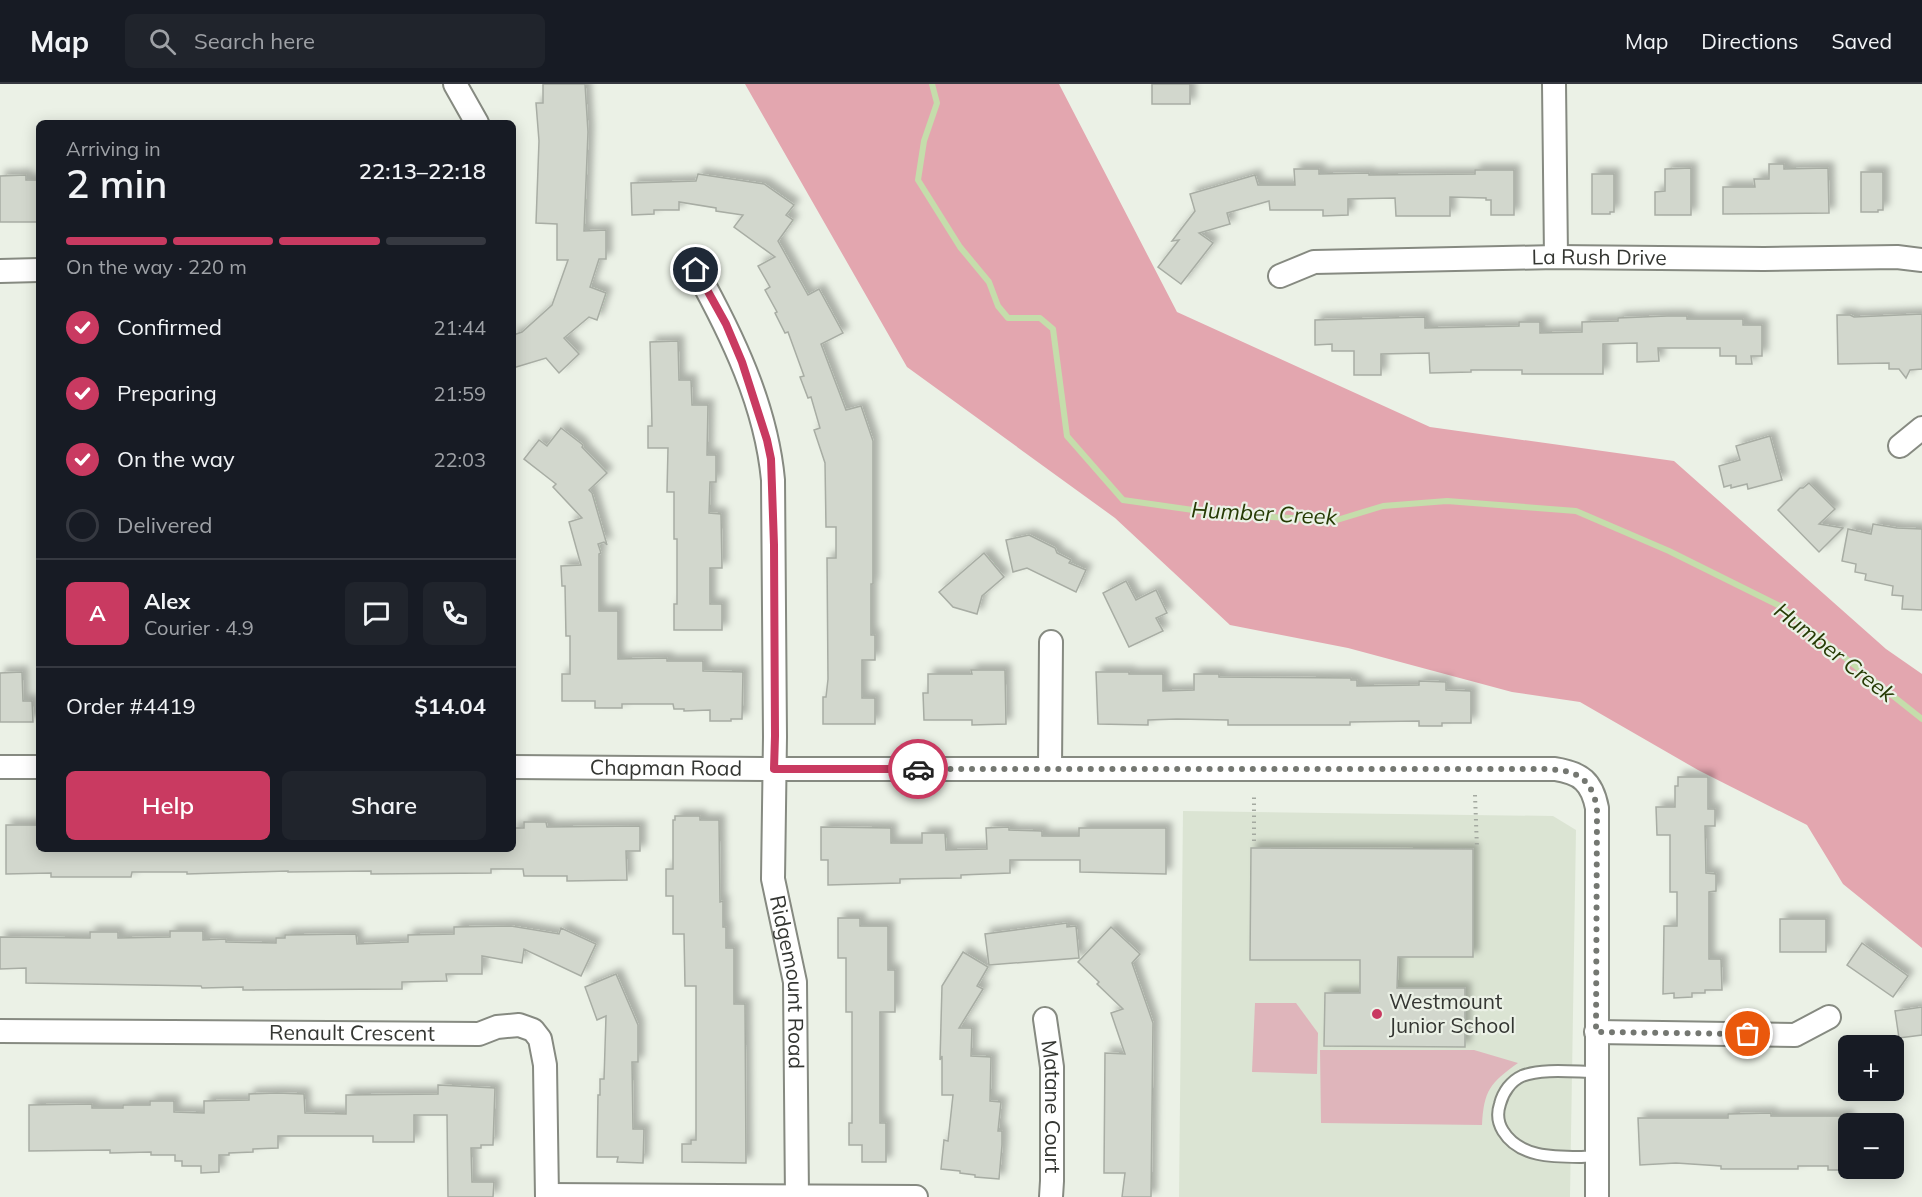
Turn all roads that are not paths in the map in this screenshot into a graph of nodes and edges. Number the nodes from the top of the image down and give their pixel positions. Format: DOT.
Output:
graph roads {
  1 [pos="455,84"];
  2 [pos="1554,84"];
  3 [pos="475,120"];
  4 [pos="1556,257"];
  5 [pos="1922,260"];
  6 [pos="36,270"];
  7 [pos="696,270"];
  8 [pos="0,271"];
  9 [pos="1280,276"];
  10 [pos="1922,428"];
  11 [pos="1900,446"];
  12 [pos="1051,642"];
  13 [pos="0,767"];
  14 [pos="516,767"];
  15 [pos="36,768"];
  16 [pos="774,769"];
  17 [pos="1050,769"];
  18 [pos="1828,1017"];
  19 [pos="1045,1018"];
  20 [pos="0,1031"];
  21 [pos="1596,1032"];
  22 [pos="1596,1072"];
  23 [pos="1597,1157"];
  24 [pos="547,1196"];
  25 [pos="797,1197"];
  26 [pos="916,1197"];
  27 [pos="1051,1197"];
  28 [pos="1597,1197"];
  1 -- 3 [label="street"];
  2 -- 4 [label="street"];
  4 -- 5 [label="street, La Rush Drive"];
  4 -- 9 [label="street, La Rush Drive"];
  6 -- 8 [label="street"];
  7 -- 16 [label="street, Ridgemount Road"];
  10 -- 11 [label="street"];
  12 -- 17 [label="street"];
  13 -- 15 [label="street"];
  14 -- 16 [label="street, Chapman Road"];
  16 -- 17 [label="street, Chapman Road"];
  16 -- 25 [label="street, Ridgemount Road"];
  17 -- 21 [label="street, Chapman Road"];
  18 -- 21 [label="street"];
  19 -- 27 [label="street, Matane Court"];
  20 -- 24 [label="street, Renault Crescent"];
  21 -- 22 [label="street, Chapman Road"];
  22 -- 23 [label="street, Chapman Road"];
  22 -- 23 [label="lane"];
  23 -- 28 [label="street, Chapman Road"];
  24 -- 25 [label="street"];
  25 -- 26 [label="street"];
}
